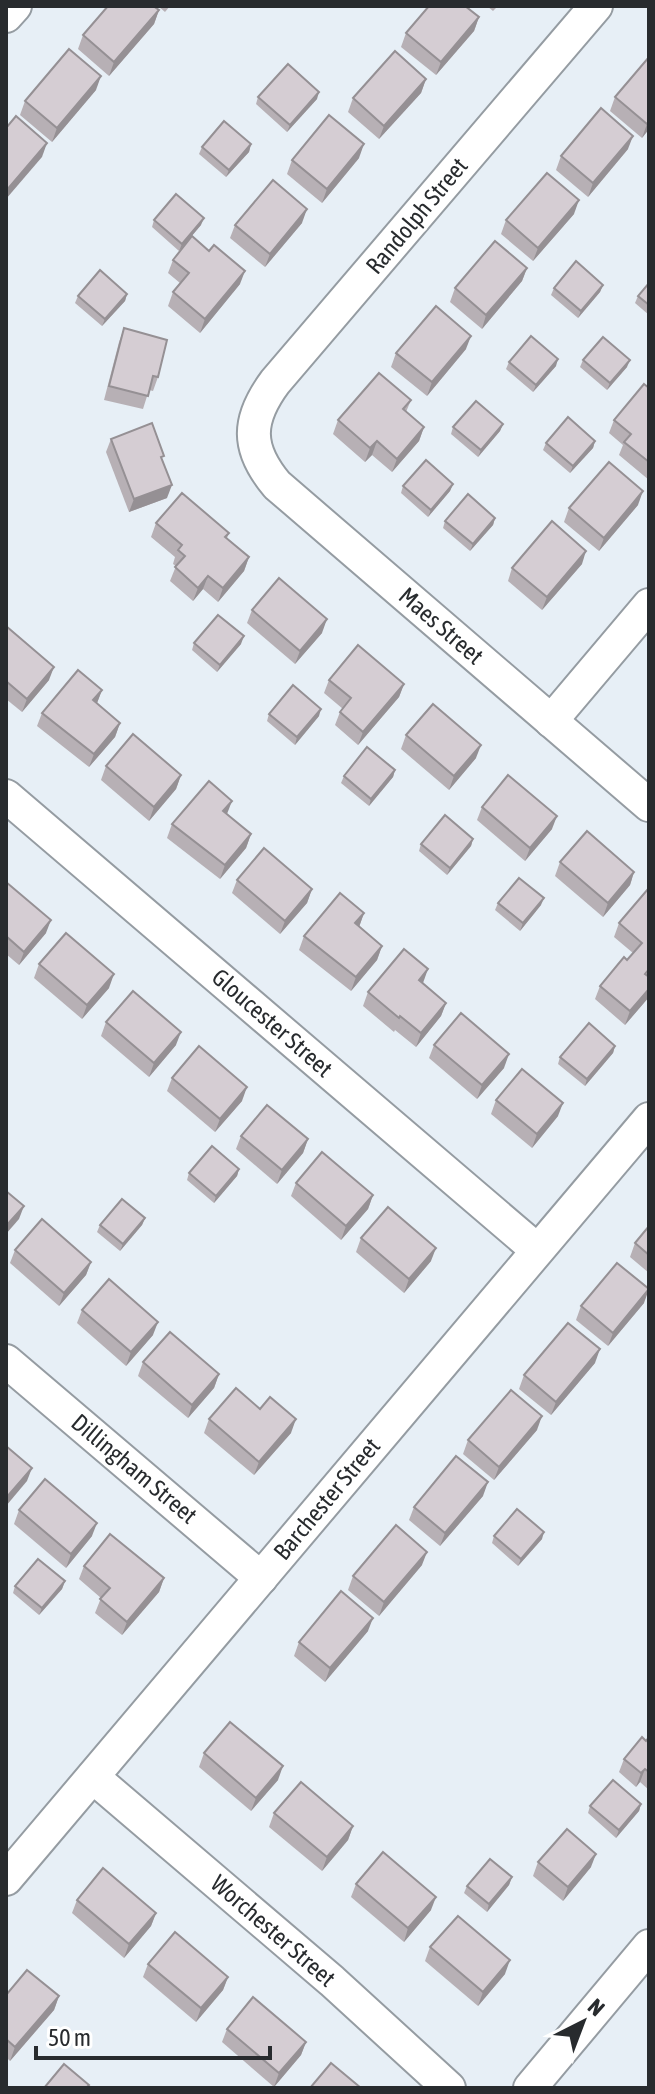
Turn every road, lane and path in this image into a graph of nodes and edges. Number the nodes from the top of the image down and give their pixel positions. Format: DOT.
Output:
graph roads {
  1 [pos="15,6"];
  2 [pos="596,6"];
  3 [pos="6,16"];
  4 [pos="254,434"];
  5 [pos="649,605"];
  6 [pos="551,721"];
  7 [pos="6,796"];
  8 [pos="649,805"];
  9 [pos="649,1119"];
  10 [pos="537,1250"];
  11 [pos="6,1361"];
  12 [pos="261,1578"];
  13 [pos="93,1777"];
  14 [pos="6,1879"];
  15 [pos="649,1946"];
  16 [pos="449,2088"];
  17 [pos="530,2088"];
  1 -- 3 [label="street"];
  2 -- 4 [label="street, Randolph Street"];
  4 -- 6 [label="street, Maes Street"];
  5 -- 6 [label="street"];
  6 -- 8 [label="street, Maes Street"];
  7 -- 10 [label="street, Gloucester Street"];
  9 -- 10 [label="street, Barchester Street"];
  10 -- 12 [label="street, Barchester Street"];
  11 -- 12 [label="street, Dillingham Street"];
  12 -- 13 [label="street, Barchester Street"];
  13 -- 14 [label="street, Barchester Street"];
  13 -- 16 [label="street, Worchester Street"];
  15 -- 17 [label="street"];
}
